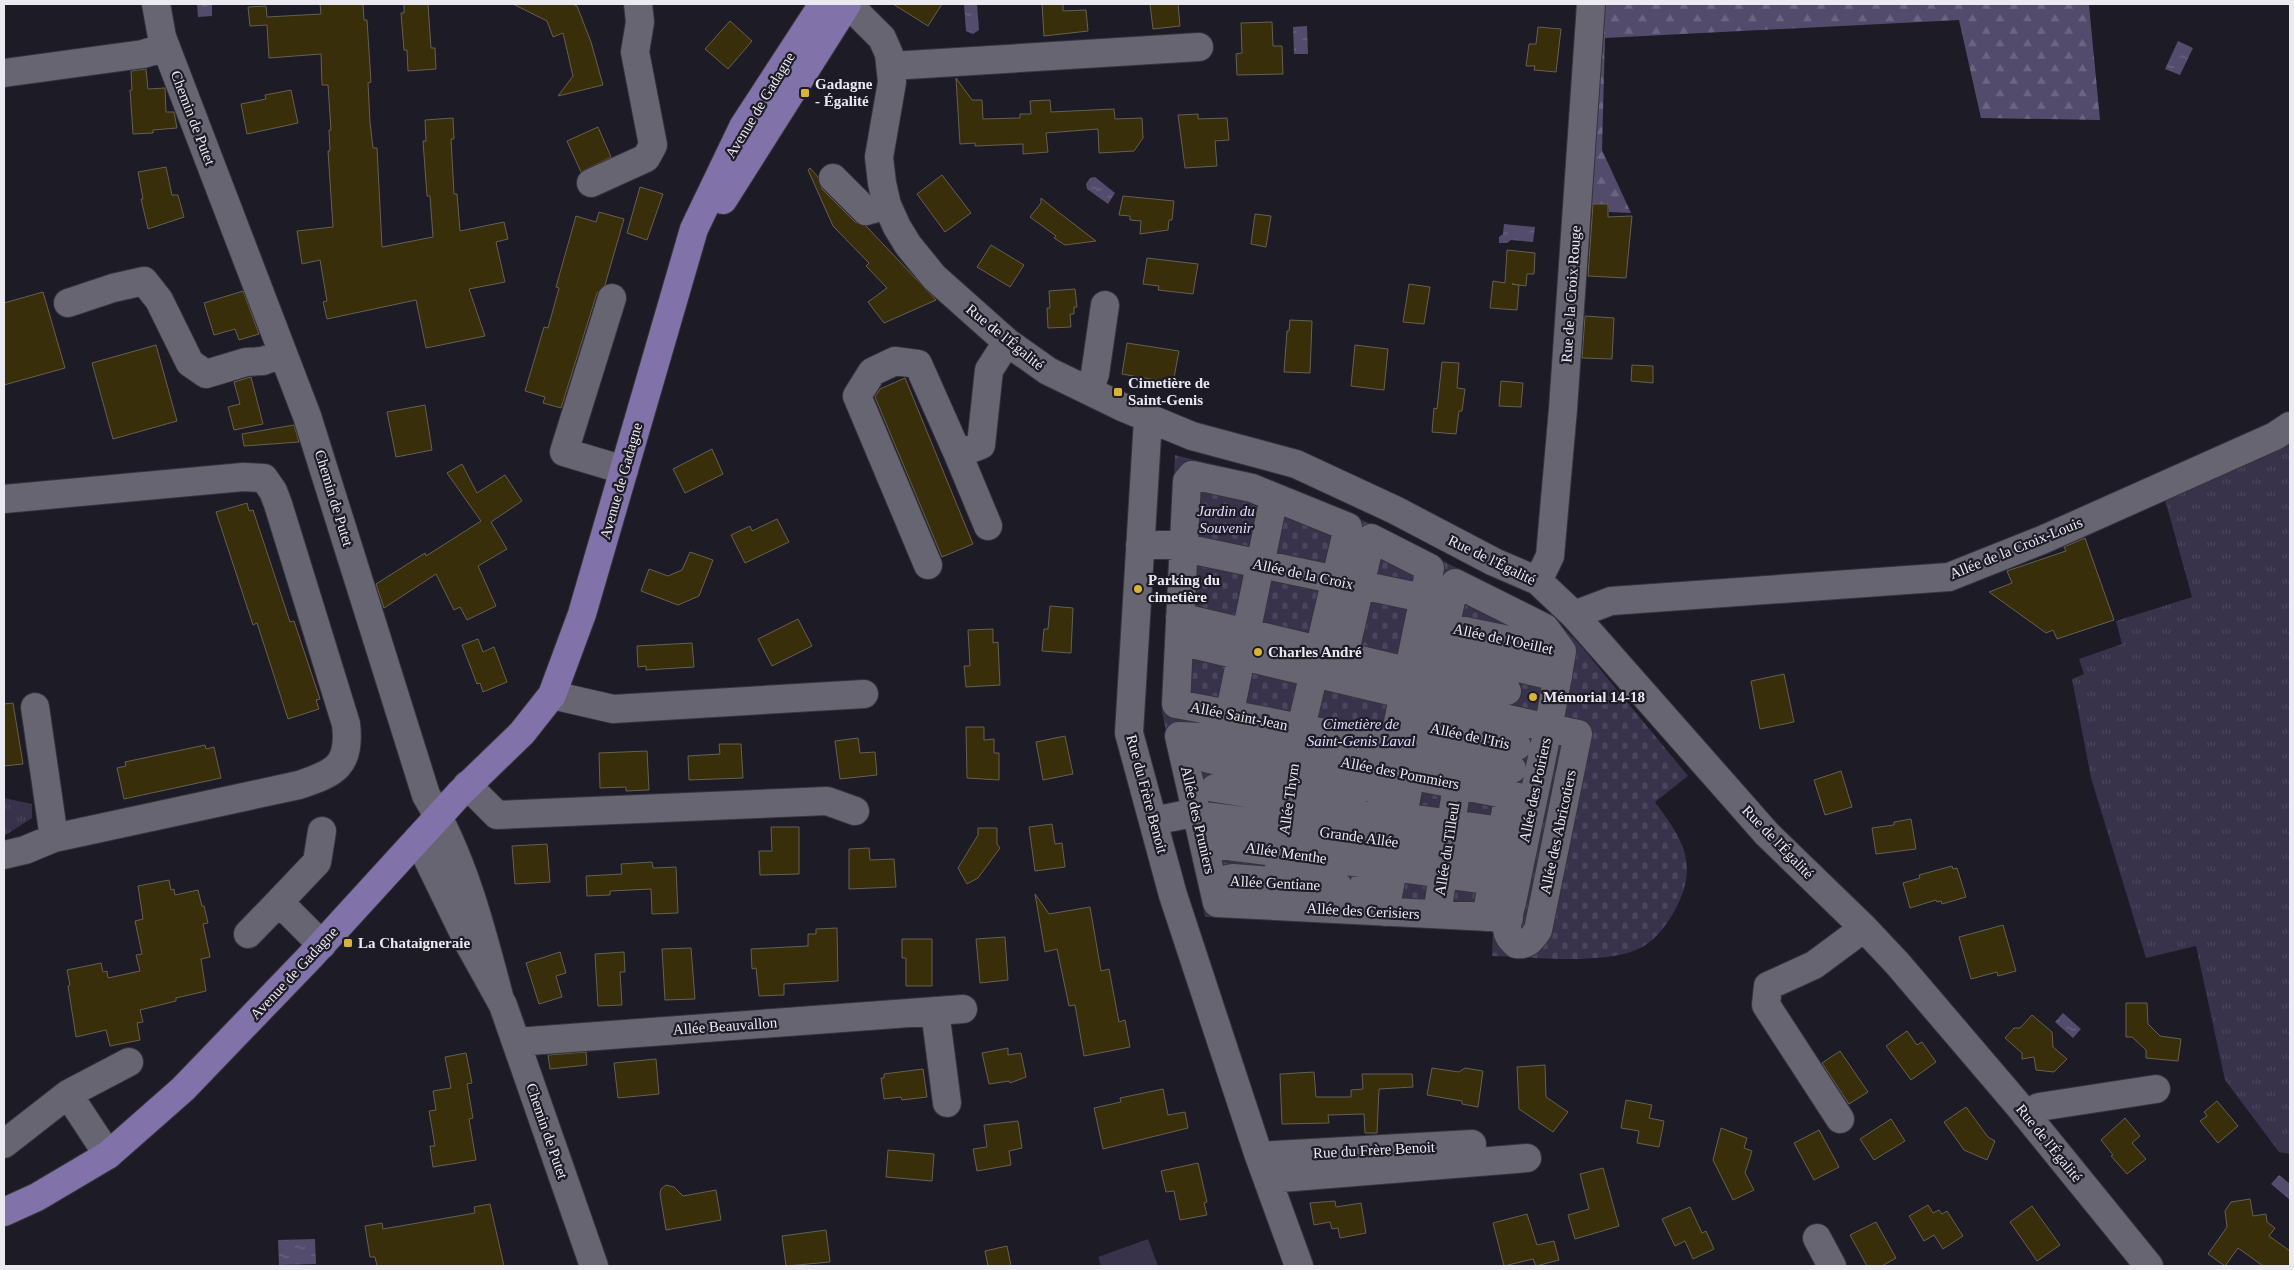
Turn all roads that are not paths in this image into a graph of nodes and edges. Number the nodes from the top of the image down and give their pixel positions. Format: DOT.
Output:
graph roads {
  1 [pos="156,4"];
  2 [pos="638,4"];
  3 [pos="823,4"];
  4 [pos="847,4"];
  5 [pos="1591,4"];
  6 [pos="166,47"];
  7 [pos="1199,47"];
  8 [pos="891,66"];
  9 [pos="4,73"];
  10 [pos="832,178"];
  11 [pos="591,183"];
  12 [pos="887,205"];
  13 [pos="685,266"];
  14 [pos="612,298"];
  15 [pos="68,303"];
  16 [pos="1105,304"];
  17 [pos="1007,342"];
  18 [pos="283,353"];
  19 [pos="1088,390"];
  20 [pos="1148,419"];
  21 [pos="2290,426"];
  22 [pos="958,454"];
  23 [pos="624,470"];
  24 [pos="1274,497"];
  25 [pos="4,499"];
  26 [pos="988,526"];
  27 [pos="1360,533"];
  28 [pos="1140,545"];
  29 [pos="1184,549"];
  30 [pos="928,565"];
  31 [pos="1260,565"];
  32 [pos="1538,581"];
  33 [pos="1348,583"];
  34 [pos="1423,598"];
  35 [pos="1569,610"];
  36 [pos="1545,628"];
  37 [pos="1180,629"];
  38 [pos="1244,644"];
  39 [pos="1439,651"];
  40 [pos="1326,660"];
  41 [pos="1560,664"];
  42 [pos="1510,679"];
  43 [pos="1405,683"];
  44 [pos="864,694"];
  45 [pos="552,695"];
  46 [pos="35,707"];
  47 [pos="1209,737"];
  48 [pos="1294,764"];
  49 [pos="468,785"];
  50 [pos="1202,800"];
  51 [pos="1533,800"];
  52 [pos="855,811"];
  53 [pos="439,817"];
  54 [pos="1153,821"];
  55 [pos="1382,821"];
  56 [pos="1508,825"];
  57 [pos="322,831"];
  58 [pos="54,838"];
  59 [pos="418,839"];
  60 [pos="1283,839"];
  61 [pos="1204,843"];
  62 [pos="1447,850"];
  63 [pos="4,855"];
  64 [pos="1215,893"];
  65 [pos="1276,894"];
  66 [pos="279,902"];
  67 [pos="1864,928"];
  68 [pos="248,934"];
  69 [pos="322,945"];
  70 [pos="499,996"];
  71 [pos="963,1009"];
  72 [pos="935,1011"];
  73 [pos="516,1042"];
  74 [pos="129,1062"];
  75 [pos="2144,1084"];
  76 [pos="68,1094"];
  77 [pos="947,1103"];
  78 [pos="2022,1111"];
  79 [pos="1840,1119"];
  80 [pos="1488,1143"];
  81 [pos="4,1144"];
  82 [pos="108,1155"];
  83 [pos="1527,1158"];
  84 [pos="1263,1168"];
  85 [pos="4,1212"];
  86 [pos="1817,1238"];
  87 [pos="594,1266"];
  88 [pos="1299,1266"];
  89 [pos="1832,1266"];
  90 [pos="2149,1266"];
  1 -- 6 [label="street, Chemin de Putet"];
  2 -- 11 [label="street"];
  3 -- 13 [label="main road, Avenue de Gadagne"];
  4 -- 8 [label="street, Rue de l'Égalité"];
  4 -- 13 [label="main road, Avenue de Gadagne"];
  5 -- 32 [label="street, Rue de la Croix Rouge"];
  6 -- 9 [label="street"];
  6 -- 18 [label="street, Chemin de Putet"];
  7 -- 8 [label="street"];
  8 -- 12 [label="street, Rue de l'Égalité"];
  10 -- 12 [label="street"];
  12 -- 17 [label="street, Rue de l'Égalité"];
  13 -- 23 [label="main road, Avenue de Gadagne"];
  14 -- 23 [label="street"];
  15 -- 18 [label="street"];
  16 -- 19 [label="street"];
  17 -- 19 [label="street, Rue de l'Égalité"];
  17 -- 22 [label="street"];
  18 -- 53 [label="street, Chemin de Putet"];
  19 -- 20 [label="street, Rue de l'Égalité"];
  20 -- 28 [label="street, Rue du Frère Benoit"];
  20 -- 32 [label="street, Rue de l'Égalité"];
  21 -- 35 [label="street, Allée de la Croix-Louis"];
  22 -- 26 [label="street"];
  22 -- 30 [label="street"];
  23 -- 45 [label="main road, Avenue de Gadagne"];
  24 -- 27 [label="street"];
  24 -- 29 [label="street"];
  24 -- 31 [label="street"];
  25 -- 58 [label="street"];
  27 -- 33 [label="street, Allée Thym"];
  27 -- 34 [label="street"];
  28 -- 29 [label="street, Allée de la Croix"];
  28 -- 54 [label="street, Rue du Frère Benoit"];
  29 -- 31 [label="street, Allée de la Croix"];
  29 -- 37 [label="street"];
  31 -- 33 [label="street, Allée de la Croix"];
  31 -- 38 [label="street"];
  32 -- 35 [label="street, Rue de l'Égalité"];
  33 -- 34 [label="street, Allée de la Croix"];
  33 -- 40 [label="street, Allée Thym"];
  34 -- 43 [label="street"];
  35 -- 36 [label="street"];
  35 -- 67 [label="street, Rue de l'Égalité"];
  36 -- 39 [label="street"];
  36 -- 41 [label="street"];
  37 -- 38 [label="street"];
  37 -- 47 [label="street, Allée Saint-Jean"];
  38 -- 40 [label="street"];
  38 -- 47 [label="street"];
  39 -- 41 [label="street, Allée de l'Oeillet"];
  39 -- 42 [label="street"];
  39 -- 55 [label="street"];
  40 -- 43 [label="street"];
  40 -- 48 [label="street, Allée Thym"];
  41 -- 42 [label="street"];
  41 -- 56 [label="street, Allée des Poiriers"];
  42 -- 56 [label="street"];
  43 -- 55 [label="street"];
  44 -- 45 [label="street"];
  45 -- 49 [label="main road, Avenue de Gadagne"];
  46 -- 58 [label="street"];
  47 -- 48 [label="street, Allée des Pommiers"];
  47 -- 50 [label="street, Allée des Pruniers"];
  47 -- 50 [label="street"];
  48 -- 50 [label="street"];
  48 -- 55 [label="street, Allée des Pommiers"];
  48 -- 55 [label="street"];
  48 -- 60 [label="street, Allée Thym"];
  49 -- 52 [label="street"];
  49 -- 53 [label="main road, Avenue de Gadagne"];
  50 -- 54 [label="street"];
  50 -- 60 [label="street, Grande Allée"];
  50 -- 61 [label="street, Allée des Pruniers"];
  51 -- 56 [label="street, Allée des Pommiers"];
  51 -- 56 [label="street, Allée des Poiriers"];
  51 -- 56 [label="street, Allée des Poiriers"];
  53 -- 59 [label="main road, Avenue de Gadagne"];
  53 -- 70 [label="street, Chemin de Putet"];
  54 -- 84 [label="street, Rue du Frère Benoit"];
  55 -- 56 [label="street"];
  55 -- 56 [label="street"];
  55 -- 60 [label="street, Grande Allée"];
  55 -- 62 [label="street, Allée des Pommiers"];
  55 -- 62 [label="street"];
  55 -- 62 [label="street"];
  55 -- 62 [label="street, Allée des Cerisiers"];
  55 -- 65 [label="street, Allée des Cerisiers"];
  56 -- 56 [label="street, Allée des Abricotiers"];
  56 -- 62 [label="street, Allée des Pommiers"];
  56 -- 62 [label="street"];
  56 -- 62 [label="street"];
  56 -- 62 [label="street, Allée des Cerisiers"];
  57 -- 66 [label="street"];
  58 -- 63 [label="street"];
  59 -- 69 [label="main road, Avenue de Gadagne"];
  59 -- 70 [label="street, Chemin de Putet"];
  60 -- 61 [label="street, Allée Menthe"];
  60 -- 65 [label="street, Allée Thym"];
  61 -- 64 [label="street, Allée des Pruniers"];
  64 -- 65 [label="street, Allée des Cerisiers"];
  66 -- 68 [label="street"];
  66 -- 69 [label="street"];
  67 -- 78 [label="street, Rue de l'Égalité"];
  67 -- 79 [label="street"];
  69 -- 82 [label="main road, Avenue de Gadagne"];
  70 -- 73 [label="street, Chemin de Putet"];
  71 -- 72 [label="street, Allée Beauvallon"];
  72 -- 73 [label="street, Allée Beauvallon"];
  72 -- 77 [label="street"];
  73 -- 87 [label="street, Chemin de Putet"];
  74 -- 76 [label="street"];
  75 -- 78 [label="street"];
  76 -- 81 [label="street"];
  76 -- 82 [label="street"];
  78 -- 90 [label="street, Rue de l'Égalité"];
  80 -- 84 [label="street, Rue du Frère Benoit"];
  82 -- 85 [label="main road, Avenue de Gadagne"];
  83 -- 84 [label="street"];
  84 -- 88 [label="street, Rue du Frère Benoit"];
  86 -- 89 [label="street"];
}
